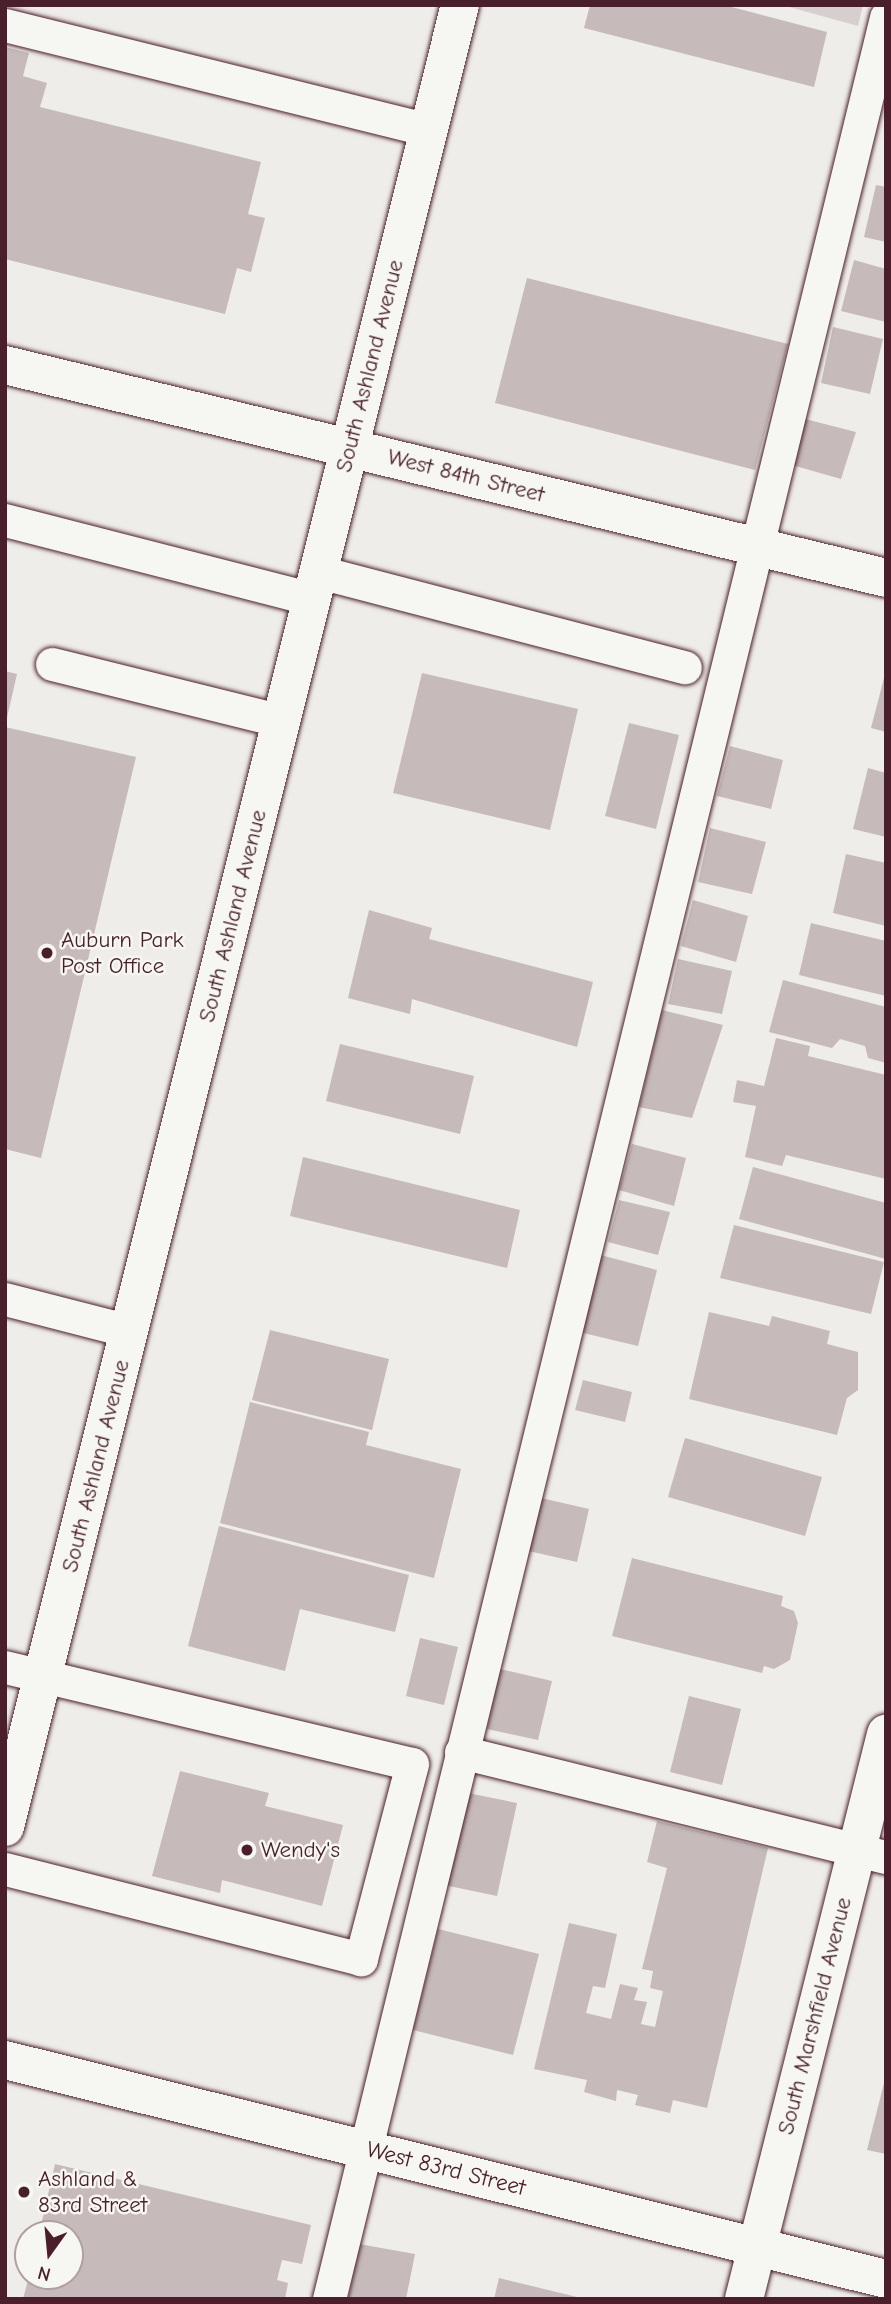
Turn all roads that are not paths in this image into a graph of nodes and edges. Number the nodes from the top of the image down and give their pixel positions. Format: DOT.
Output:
graph roads {
  1 [pos="457,6"];
  2 [pos="886,17"];
  3 [pos="5,26"];
  4 [pos="429,130"];
  5 [pos="5,365"];
  6 [pos="350,448"];
  7 [pos="5,520"];
  8 [pos="755,546"];
  9 [pos="886,578"];
  10 [pos="316,586"];
  11 [pos="52,664"];
  12 [pos="685,667"];
  13 [pos="282,721"];
  14 [pos="5,1299"];
  15 [pos="130,1331"];
  16 [pos="5,1667"];
  17 [pos="43,1677"];
  18 [pos="886,1734"];
  19 [pos="461,1752"];
  20 [pos="5,1827"];
  21 [pos="871,1854"];
  22 [pos="5,1869"];
  23 [pos="5,2060"];
  24 [pos="364,2148"];
  25 [pos="757,2246"];
  26 [pos="886,2278"];
  27 [pos="329,2299"];
  28 [pos="744,2299"];
  1 -- 4 [label="street, South Ashland Avenue"];
  2 -- 8 [label="lane"];
  3 -- 4 [label="lane"];
  4 -- 6 [label="street, South Ashland Avenue"];
  5 -- 6 [label="street, West 84th Street"];
  6 -- 8 [label="street, West 84th Street"];
  6 -- 10 [label="street, South Ashland Avenue"];
  7 -- 10 [label="lane"];
  8 -- 9 [label="street, West 84th Street"];
  8 -- 19 [label="lane"];
  10 -- 12 [label="lane"];
  10 -- 13 [label="street, South Ashland Avenue"];
  11 -- 13 [label="lane"];
  13 -- 15 [label="street, South Ashland Avenue"];
  14 -- 15 [label="lane"];
  15 -- 17 [label="street, South Ashland Avenue"];
  16 -- 17 [label="lane"];
  17 -- 20 [label="street, South Ashland Avenue"];
  17 -- 22 [label="lane"];
  18 -- 21 [label="street, South Marshfield Avenue"];
  19 -- 21 [label="lane"];
  19 -- 24 [label="lane"];
  21 -- 25 [label="street, South Marshfield Avenue"];
  23 -- 24 [label="street, West 83rd Street"];
  24 -- 25 [label="street, West 83rd Street"];
  24 -- 27 [label="lane"];
  25 -- 26 [label="street, West 83rd Street"];
  25 -- 28 [label="street, South Marshfield Avenue"];
}
